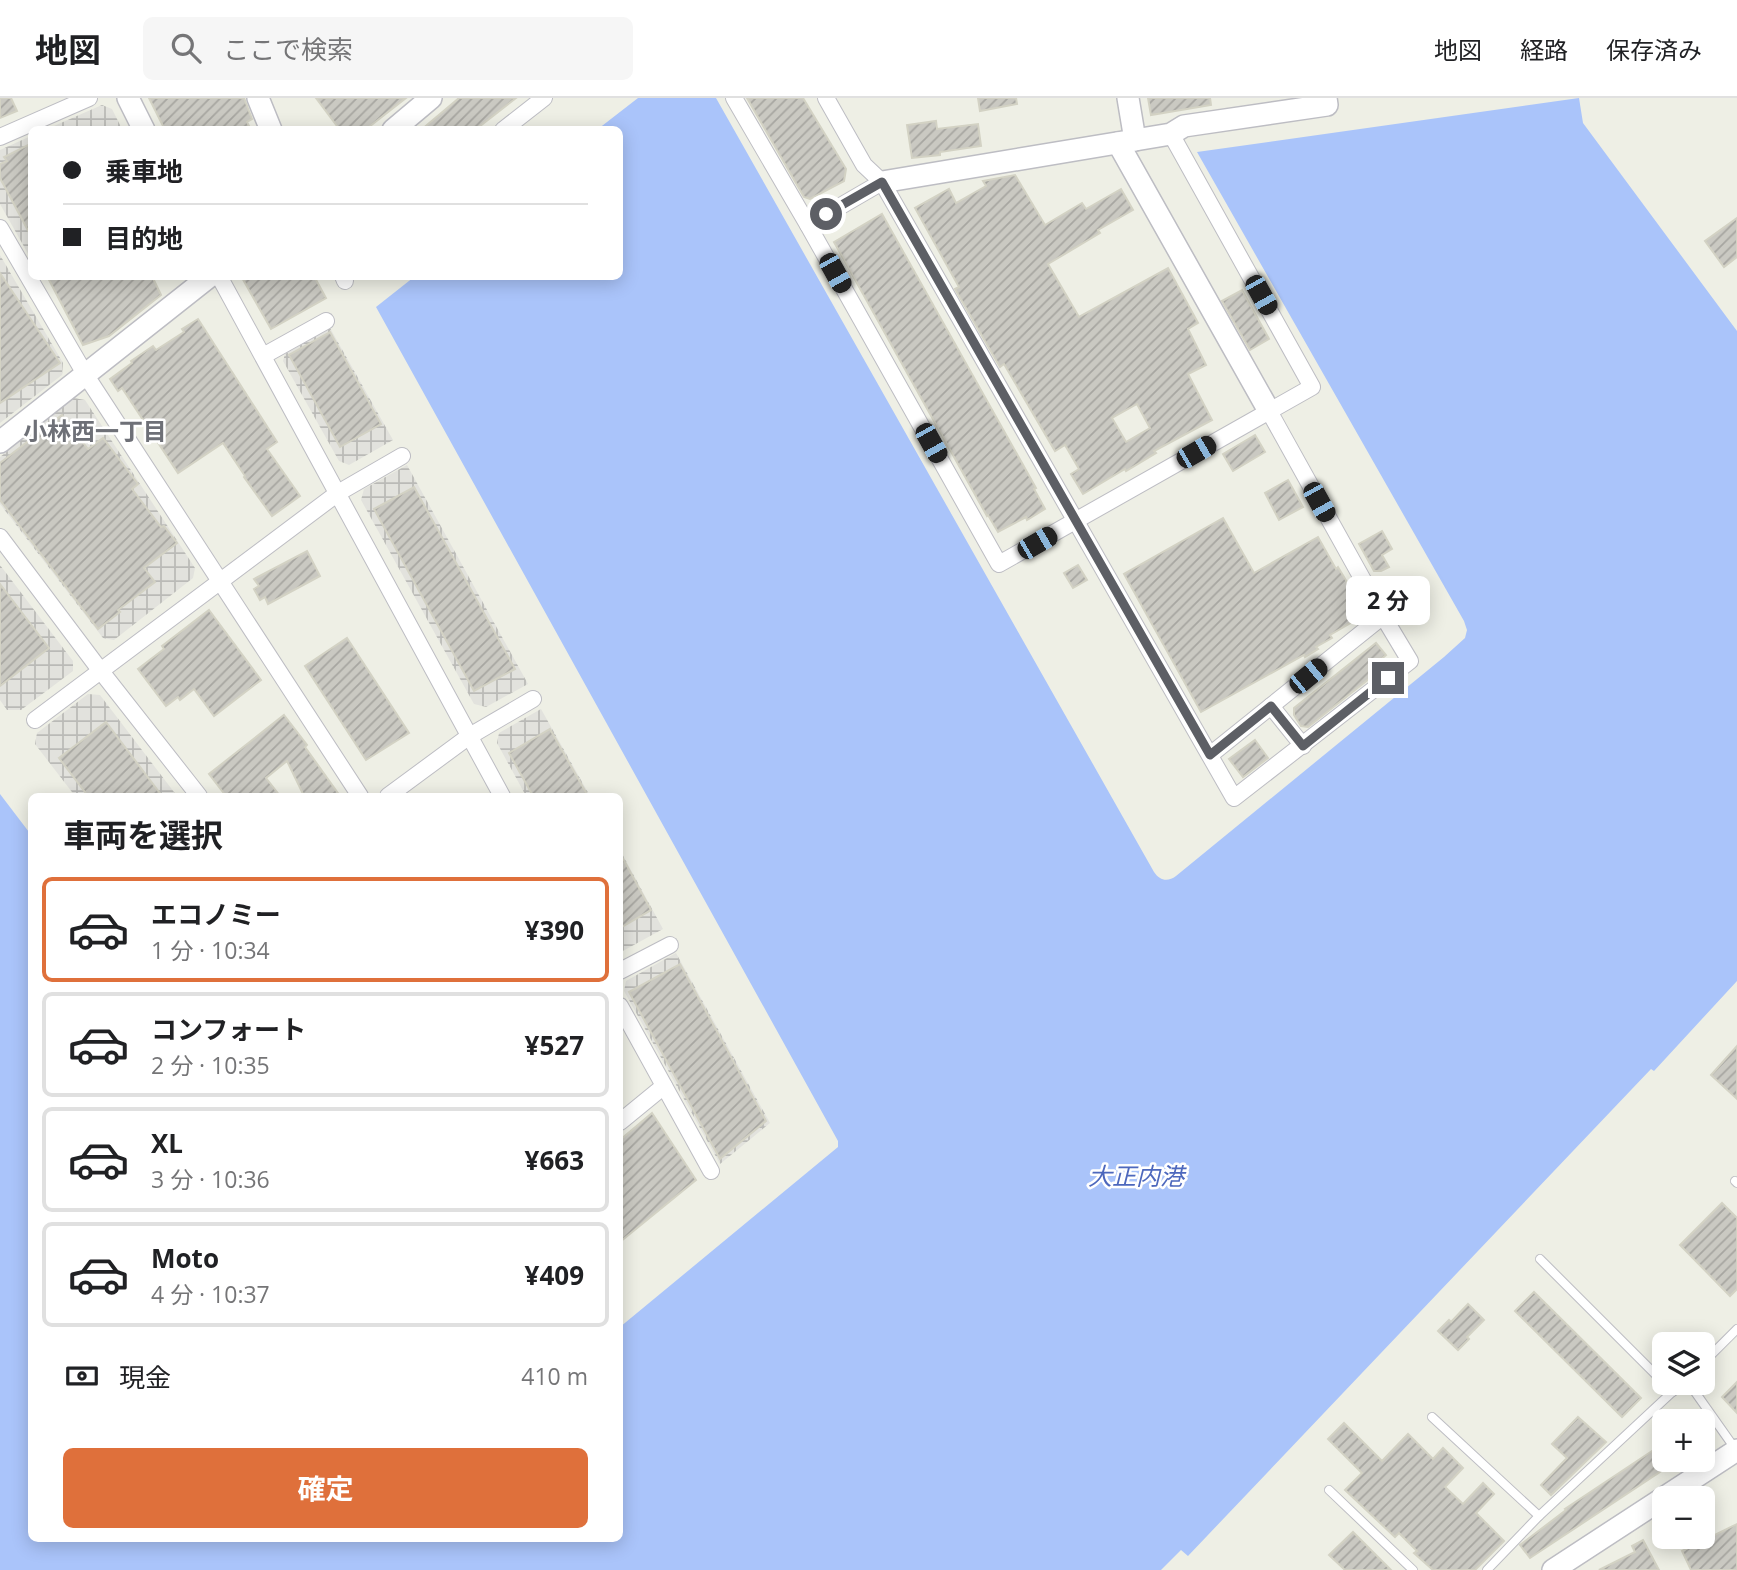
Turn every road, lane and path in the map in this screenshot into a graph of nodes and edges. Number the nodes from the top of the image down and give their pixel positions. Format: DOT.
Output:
graph roads {
  1 [pos="89,98"];
  2 [pos="128,98"];
  3 [pos="258,98"];
  4 [pos="431,98"];
  5 [pos="734,98"];
  6 [pos="826,98"];
  7 [pos="1128,98"];
  8 [pos="1329,98"];
  9 [pos="542,99"];
  10 [pos="142,126"];
  11 [pos="269,126"];
  12 [pos="398,126"];
  13 [pos="508,126"];
  14 [pos="1171,134"];
  15 [pos="0,137"];
  16 [pos="1127,142"];
  17 [pos="882,182"];
  18 [pos="808,225"];
  19 [pos="0,228"];
  20 [pos="28,276"];
  21 [pos="30,280"];
  22 [pos="205,280"];
  23 [pos="221,280"];
  24 [pos="326,321"];
  25 [pos="263,356"];
  26 [pos="85,374"];
  27 [pos="1269,411"];
  28 [pos="0,442"];
  29 [pos="402,456"];
  30 [pos="338,493"];
  31 [pos="1074,521"];
  32 [pos="0,537"];
  33 [pos="220,580"];
  34 [pos="1382,616"];
  35 [pos="100,670"];
  36 [pos="533,699"];
  37 [pos="1271,706"];
  38 [pos="35,720"];
  39 [pos="468,737"];
  40 [pos="1303,746"];
  41 [pos="1210,755"];
  42 [pos="197,793"];
  43 [pos="358,793"];
  44 [pos="392,793"];
  45 [pos="500,793"];
  46 [pos="670,945"];
  47 [pos="623,969"];
  48 [pos="623,1011"];
  49 [pos="664,1086"];
  50 [pos="623,1120"];
  51 [pos="711,1171"];
  52 [pos="1540,1259"];
  53 [pos="1737,1329"];
  54 [pos="1715,1351"];
  55 [pos="1652,1371"];
  56 [pos="1670,1395"];
  57 [pos="1698,1395"];
  58 [pos="1432,1417"];
  59 [pos="1737,1450"];
  60 [pos="1329,1490"];
  61 [pos="1539,1516"];
  62 [pos="1413,1570"];
  63 [pos="1487,1570"];
  64 [pos="1553,1570"];
  1 -- 15 [label="street"];
  2 -- 10 [label="street"];
  3 -- 11 [label="street"];
  4 -- 12 [label="street"];
  5 -- 18 [label="street"];
  6 -- 17 [label="street"];
  7 -- 16 [label="street"];
  8 -- 14 [label="street"];
  9 -- 13 [label="street"];
  14 -- 16 [label="street"];
  14 -- 27 [label="street"];
  16 -- 17 [label="street"];
  16 -- 27 [label="street"];
  17 -- 18 [label="street"];
  17 -- 31 [label="street"];
  18 -- 31 [label="street"];
  19 -- 20 [label="street"];
  21 -- 26 [label="street"];
  22 -- 26 [label="street"];
  23 -- 25 [label="street"];
  24 -- 25 [label="street"];
  25 -- 30 [label="street"];
  26 -- 28 [label="street"];
  26 -- 33 [label="street"];
  27 -- 31 [label="street"];
  27 -- 34 [label="street"];
  29 -- 30 [label="street"];
  30 -- 33 [label="street"];
  30 -- 39 [label="street"];
  31 -- 41 [label="street"];
  32 -- 35 [label="street"];
  33 -- 35 [label="street"];
  33 -- 43 [label="street"];
  34 -- 37 [label="street"];
  34 -- 40 [label="street"];
  35 -- 38 [label="street"];
  35 -- 42 [label="street"];
  36 -- 39 [label="street"];
  37 -- 40 [label="street"];
  37 -- 41 [label="street"];
  39 -- 44 [label="street"];
  39 -- 45 [label="street"];
  40 -- 41 [label="street"];
  46 -- 47 [label="street"];
  48 -- 49 [label="street"];
  49 -- 50 [label="street"];
  49 -- 51 [label="street"];
  52 -- 55 [label="lane"];
  53 -- 54 [label="lane"];
  56 -- 61 [label="lane"];
  57 -- 59 [label="lane"];
  58 -- 61 [label="lane"];
  59 -- 64 [label="street"];
  60 -- 62 [label="lane"];
  61 -- 63 [label="lane"];
}
